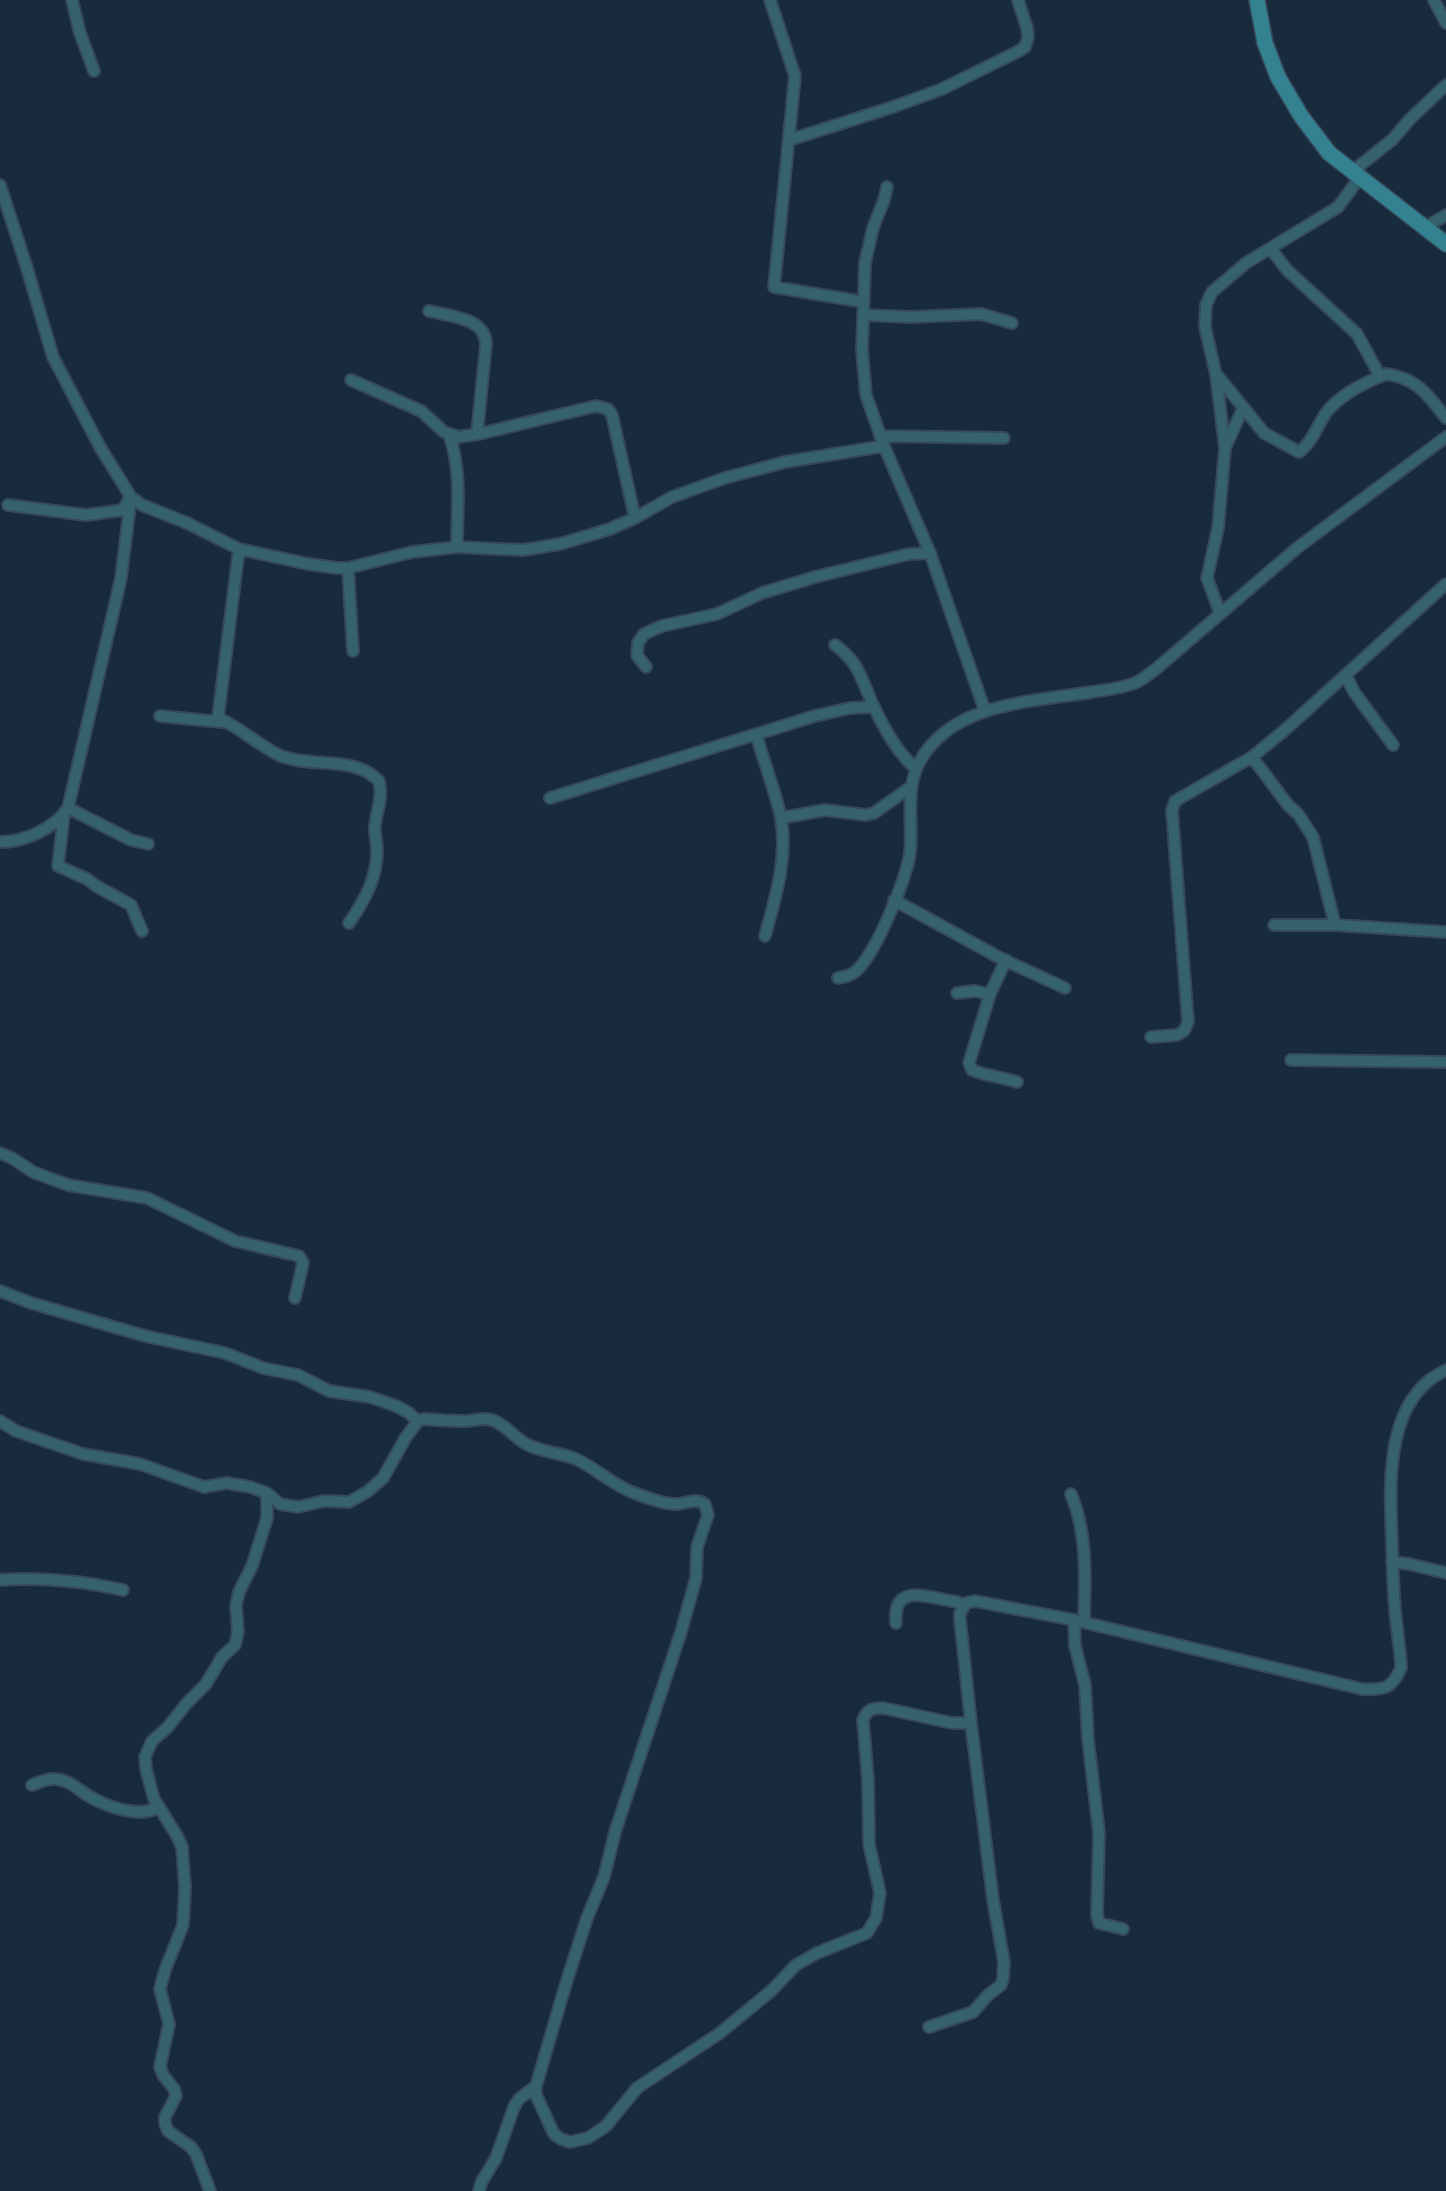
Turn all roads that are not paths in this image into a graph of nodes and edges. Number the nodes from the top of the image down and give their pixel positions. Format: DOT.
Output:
graph roads {
  1 [pos="72,0"];
  2 [pos="771,0"];
  3 [pos="1018,0"];
  4 [pos="1257,0"];
  5 [pos="1434,0"];
  6 [pos="1446,23"];
  7 [pos="94,71"];
  8 [pos="1446,85"];
  9 [pos="789,140"];
  10 [pos="1356,174"];
  11 [pos="0,185"];
  12 [pos="887,187"];
  13 [pos="1446,215"];
  14 [pos="1424,228"];
  15 [pos="1446,244"];
  16 [pos="1271,249"];
  17 [pos="864,302"];
  18 [pos="429,311"];
  19 [pos="864,315"];
  20 [pos="1012,323"];
  21 [pos="1216,375"];
  22 [pos="1380,376"];
  23 [pos="351,381"];
  24 [pos="1243,408"];
  25 [pos="1446,418"];
  26 [pos="477,434"];
  27 [pos="454,435"];
  28 [pos="1446,437"];
  29 [pos="1004,438"];
  30 [pos="882,441"];
  31 [pos="1225,448"];
  32 [pos="131,497"];
  33 [pos="8,506"];
  34 [pos="635,518"];
  35 [pos="457,547"];
  36 [pos="239,549"];
  37 [pos="930,553"];
  38 [pos="348,568"];
  39 [pos="1444,591"];
  40 [pos="1220,613"];
  41 [pos="835,645"];
  42 [pos="353,651"];
  43 [pos="646,668"];
  44 [pos="1346,675"];
  45 [pos="874,706"];
  46 [pos="985,711"];
  47 [pos="160,716"];
  48 [pos="229,723"];
  49 [pos="756,734"];
  50 [pos="1393,745"];
  51 [pos="1252,757"];
  52 [pos="916,769"];
  53 [pos="912,786"];
  54 [pos="550,798"];
  55 [pos="66,811"];
  56 [pos="781,818"];
  57 [pos="0,842"];
  58 [pos="148,844"];
  59 [pos="894,900"];
  60 [pos="349,922"];
  61 [pos="1274,925"];
  62 [pos="1335,925"];
  63 [pos="142,931"];
  64 [pos="1446,932"];
  65 [pos="765,936"];
  66 [pos="1006,960"];
  67 [pos="838,978"];
  68 [pos="1065,988"];
  69 [pos="957,993"];
  70 [pos="990,994"];
  71 [pos="1151,1037"];
  72 [pos="1291,1060"];
  73 [pos="1446,1062"];
  74 [pos="1017,1083"];
  75 [pos="0,1153"];
  76 [pos="0,1291"];
  77 [pos="295,1298"];
  78 [pos="1446,1370"];
  79 [pos="0,1421"];
  80 [pos="418,1421"];
  81 [pos="267,1493"];
  82 [pos="1071,1494"];
  83 [pos="1392,1562"];
  84 [pos="1446,1573"];
  85 [pos="0,1580"];
  86 [pos="123,1590"];
  87 [pos="963,1606"];
  88 [pos="1079,1621"];
  89 [pos="896,1623"];
  90 [pos="971,1723"];
  91 [pos="32,1785"];
  92 [pos="158,1807"];
  93 [pos="1123,1929"];
  94 [pos="929,2027"];
  95 [pos="536,2086"];
  96 [pos="210,2191"];
  97 [pos="479,2191"];
  1 -- 7 [label="street"];
  2 -- 9 [label="street"];
  3 -- 9 [label="street"];
  4 -- 10 [label="main road"];
  5 -- 6 [label="street"];
  8 -- 10 [label="street"];
  9 -- 17 [label="street"];
  10 -- 14 [label="main road"];
  10 -- 16 [label="street"];
  11 -- 32 [label="street"];
  12 -- 17 [label="street"];
  13 -- 14 [label="street"];
  14 -- 15 [label="main road"];
  16 -- 21 [label="street"];
  16 -- 22 [label="street"];
  17 -- 19 [label="street"];
  18 -- 26 [label="street"];
  19 -- 20 [label="street"];
  19 -- 30 [label="street"];
  21 -- 24 [label="street"];
  21 -- 31 [label="street"];
  22 -- 24 [label="street"];
  22 -- 25 [label="street"];
  23 -- 27 [label="street"];
  24 -- 31 [label="street"];
  26 -- 27 [label="street"];
  26 -- 34 [label="street"];
  27 -- 35 [label="street"];
  28 -- 40 [label="street"];
  29 -- 30 [label="street"];
  30 -- 34 [label="street"];
  30 -- 37 [label="street"];
  31 -- 40 [label="street"];
  32 -- 33 [label="street"];
  32 -- 36 [label="street"];
  32 -- 55 [label="street"];
  34 -- 35 [label="street"];
  35 -- 38 [label="street"];
  36 -- 38 [label="street"];
  36 -- 48 [label="street"];
  37 -- 43 [label="street"];
  37 -- 46 [label="street"];
  38 -- 42 [label="street"];
  39 -- 44 [label="street"];
  40 -- 46 [label="street"];
  41 -- 45 [label="street"];
  44 -- 50 [label="street"];
  44 -- 51 [label="street"];
  45 -- 49 [label="street"];
  45 -- 52 [label="street"];
  46 -- 52 [label="street"];
  47 -- 48 [label="street"];
  48 -- 60 [label="street"];
  49 -- 54 [label="street"];
  49 -- 56 [label="street"];
  51 -- 62 [label="street"];
  51 -- 71 [label="street"];
  52 -- 53 [label="street"];
  53 -- 56 [label="street"];
  53 -- 59 [label="street"];
  55 -- 57 [label="street"];
  55 -- 58 [label="street"];
  55 -- 63 [label="street"];
  56 -- 65 [label="street"];
  59 -- 66 [label="street"];
  59 -- 67 [label="street"];
  61 -- 62 [label="street"];
  62 -- 64 [label="street"];
  66 -- 68 [label="street"];
  66 -- 70 [label="street"];
  69 -- 70 [label="street"];
  70 -- 74 [label="street"];
  72 -- 73 [label="street"];
  75 -- 77 [label="street"];
  76 -- 80 [label="street"];
  78 -- 83 [label="street"];
  79 -- 81 [label="street"];
  80 -- 81 [label="street"];
  80 -- 95 [label="street"];
  81 -- 92 [label="street"];
  82 -- 88 [label="street"];
  83 -- 84 [label="street"];
  83 -- 88 [label="street"];
  85 -- 86 [label="street"];
  87 -- 88 [label="street"];
  87 -- 89 [label="street"];
  87 -- 90 [label="street"];
  88 -- 93 [label="street"];
  90 -- 94 [label="street"];
  90 -- 95 [label="street"];
  91 -- 92 [label="street"];
  92 -- 96 [label="street"];
  95 -- 97 [label="street"];
}
